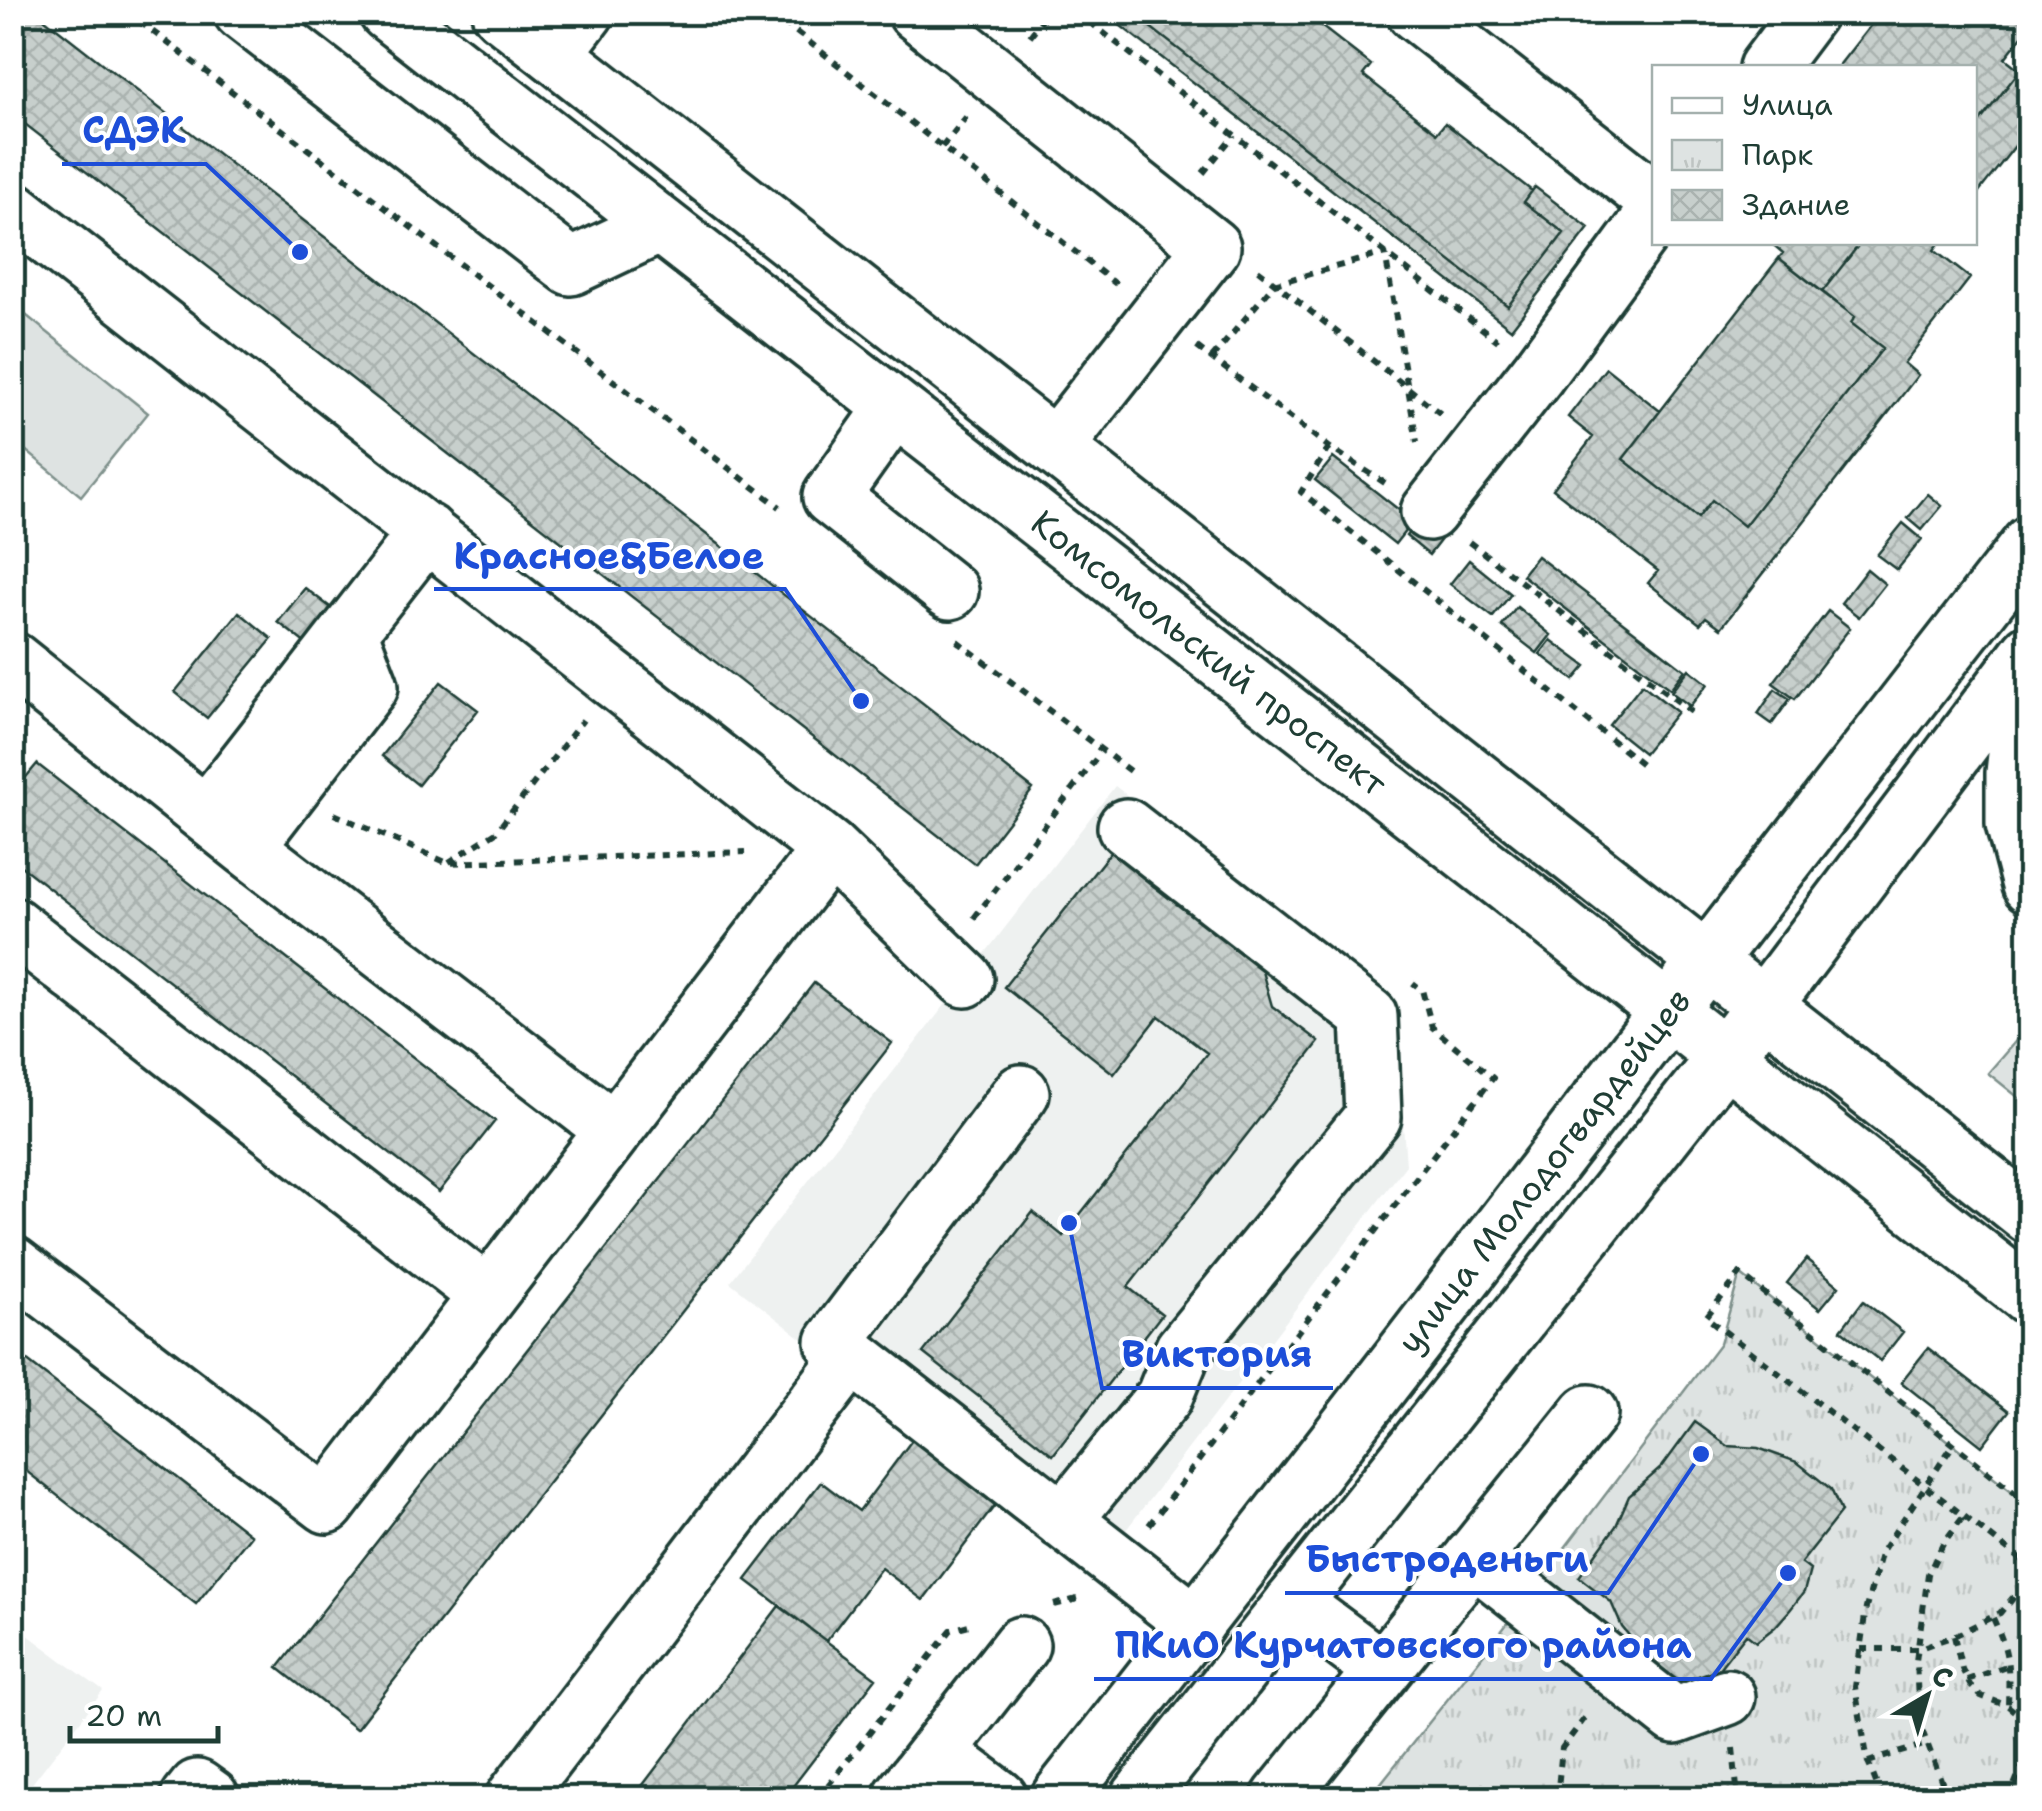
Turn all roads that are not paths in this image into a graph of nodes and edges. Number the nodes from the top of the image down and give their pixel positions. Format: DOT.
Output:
graph roads {
  1 [pos="242,12"];
  2 [pos="387,12"];
  3 [pos="500,12"];
  4 [pos="916,12"];
  5 [pos="1415,12"];
  6 [pos="1809,12"];
  7 [pos="570,33"];
  8 [pos="1769,65"];
  9 [pos="1652,197"];
  10 [pos="12,209"];
  11 [pos="1652,218"];
  12 [pos="660,225"];
  13 [pos="894,408"];
  14 [pos="1055,446"];
  15 [pos="1429,512"];
  16 [pos="427,532"];
  17 [pos="2030,544"];
  18 [pos="950,591"];
  19 [pos="350,634"];
  20 [pos="2028,653"];
  21 [pos="12,660"];
  22 [pos="1126,827"];
  23 [pos="226,831"];
  24 [pos="830,849"];
  25 [pos="2030,885"];
  26 [pos="12,924"];
  27 [pos="1706,961"];
  28 [pos="954,969"];
  29 [pos="1763,1008"];
  30 [pos="1666,1011"];
  31 [pos="1725,1057"];
  32 [pos="1021,1093"];
  33 [pos="614,1130"];
  34 [pos="1888,1186"];
  35 [pos="2030,1216"];
  36 [pos="2030,1240"];
  37 [pos="12,1264"];
  38 [pos="487,1296"];
  39 [pos="2030,1297"];
  40 [pos="836,1376"];
  41 [pos="1588,1413"];
  42 [pos="1064,1521"];
  43 [pos="1473,1557"];
  44 [pos="1293,1603"];
  45 [pos="1196,1624"];
  46 [pos="1020,1644"];
  47 [pos="1382,1670"];
  48 [pos="1728,1697"];
  49 [pos="937,1752"];
  50 [pos="189,1798"];
  51 [pos="211,1798"];
  52 [pos="514,1798"];
  53 [pos="900,1798"];
  54 [pos="999,1798"];
  55 [pos="1059,1798"];
  56 [pos="1139,1798"];
  57 [pos="1280,1798"];
  1 -- 12 [label="main road"];
  2 -- 12 [label="main road, Комсомольский проспект"];
  3 -- 7 [label="main road, Комсомольский проспект"];
  4 -- 14 [label="main road"];
  5 -- 9 [label="main road"];
  6 -- 8 [label="main road"];
  7 -- 14 [label="main road, Комсомольский проспект"];
  10 -- 16 [label="main road"];
  11 -- 15 [label="main road"];
  12 -- 13 [label="main road, Комсомольский проспект"];
  13 -- 18 [label="main road"];
  13 -- 30 [label="main road, Комсомольский проспект"];
  14 -- 27 [label="main road, Комсомольский проспект"];
  16 -- 19 [label="main road"];
  16 -- 24 [label="main road"];
  17 -- 27 [label="main road, улица Молодогвардейцев"];
  19 -- 23 [label="main road"];
  19 -- 23 [label="main road"];
  20 -- 25 [label="main road"];
  20 -- 29 [label="main road, улица Молодогвардейцев"];
  21 -- 23 [label="main road"];
  22 -- 42 [label="main road"];
  23 -- 33 [label="main road"];
  24 -- 28 [label="main road"];
  24 -- 33 [label="main road"];
  26 -- 38 [label="main road"];
  27 -- 29 [label="main road, Комсомольский проспект"];
  27 -- 30 [label="main road, улица Молодогвардейцев"];
  29 -- 31 [label="main road, улица Молодогвардейцев"];
  29 -- 35 [label="main road, Комсомольский проспект"];
  30 -- 31 [label="main road, Комсомольский проспект"];
  30 -- 45 [label="main road, улица Молодогвардейцев"];
  31 -- 34 [label="main road, Комсомольский проспект"];
  31 -- 44 [label="main road, улица Молодогвардейцев"];
  32 -- 42 [label="main road"];
  33 -- 38 [label="main road"];
  34 -- 36 [label="main road"];
  34 -- 39 [label="main road, Комсомольский проспект"];
  37 -- 38 [label="main road"];
  40 -- 52 [label="main road"];
  41 -- 43 [label="main road"];
  42 -- 45 [label="main road"];
  43 -- 47 [label="main road"];
  43 -- 48 [label="main road"];
  44 -- 47 [label="main road"];
  44 -- 56 [label="main road, улица Молодогвардейцев"];
  45 -- 55 [label="main road, улица Молодогвардейцев"];
  46 -- 49 [label="main road"];
  47 -- 57 [label="main road"];
  49 -- 53 [label="main road"];
  49 -- 54 [label="main road"];
  50 -- 51 [label="main road"];
}
